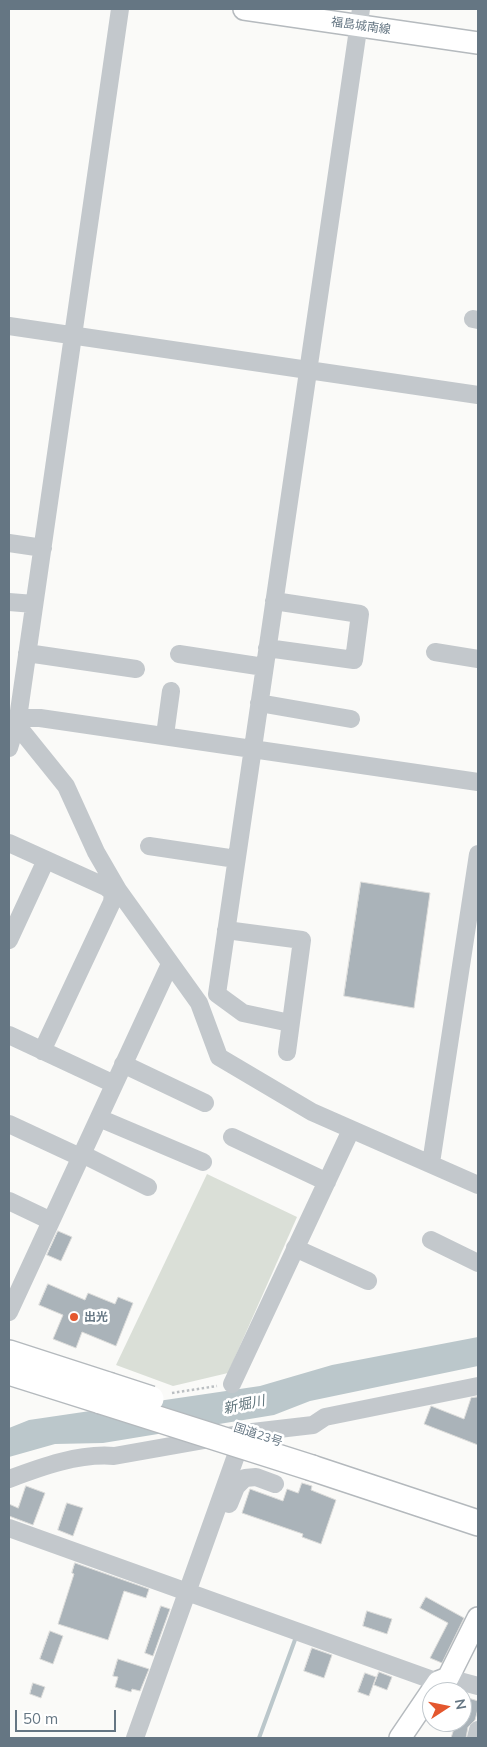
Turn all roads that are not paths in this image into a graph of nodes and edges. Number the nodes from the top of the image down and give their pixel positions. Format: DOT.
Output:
graph roads {
  1 [pos="120,9"];
  2 [pos="244,9"];
  3 [pos="360,17"];
  4 [pos="478,43"];
  5 [pos="9,326"];
  6 [pos="74,335"];
  7 [pos="307,369"];
  8 [pos="478,395"];
  9 [pos="9,542"];
  10 [pos="43,548"];
  11 [pos="274,601"];
  12 [pos="9,602"];
  13 [pos="34,604"];
  14 [pos="268,648"];
  15 [pos="435,652"];
  16 [pos="27,653"];
  17 [pos="179,654"];
  18 [pos="478,659"];
  19 [pos="264,667"];
  20 [pos="136,669"];
  21 [pos="171,691"];
  22 [pos="259,703"];
  23 [pos="351,719"];
  24 [pos="17,721"];
  25 [pos="165,736"];
  26 [pos="9,748"];
  27 [pos="252,749"];
  28 [pos="478,782"];
  29 [pos="9,843"];
  30 [pos="149,846"];
  31 [pos="478,854"];
  32 [pos="236,859"];
  33 [pos="46,860"];
  34 [pos="116,892"];
  35 [pos="226,930"];
  36 [pos="9,940"];
  37 [pos="170,964"];
  38 [pos="217,994"];
  39 [pos="199,1004"];
  40 [pos="290,1023"];
  41 [pos="9,1035"];
  42 [pos="42,1051"];
  43 [pos="287,1052"];
  44 [pos="123,1064"];
  45 [pos="114,1084"];
  46 [pos="206,1103"];
  47 [pos="98,1118"];
  48 [pos="9,1124"];
  49 [pos="351,1130"];
  50 [pos="232,1137"];
  51 [pos="81,1155"];
  52 [pos="203,1162"];
  53 [pos="431,1163"];
  54 [pos="327,1182"];
  55 [pos="478,1185"];
  56 [pos="148,1187"];
  57 [pos="9,1201"];
  58 [pos="51,1222"];
  59 [pos="431,1240"];
  60 [pos="295,1248"];
  61 [pos="478,1263"];
  62 [pos="368,1281"];
  63 [pos="9,1312"];
  64 [pos="9,1353"];
  65 [pos="9,1372"];
  66 [pos="232,1384"];
  67 [pos="478,1386"];
  68 [pos="104,1393"];
  69 [pos="244,1433"];
  70 [pos="314,1461"];
  71 [pos="9,1479"];
  72 [pos="275,1484"];
  73 [pos="219,1504"];
  74 [pos="478,1509"];
  75 [pos="478,1523"];
  76 [pos="9,1528"];
  77 [pos="188,1591"];
  78 [pos="478,1618"];
  79 [pos="443,1680"];
  80 [pos="478,1686"];
  81 [pos="478,1730"];
  82 [pos="135,1738"];
  83 [pos="400,1738"];
  84 [pos="476,1738"];
  1 -- 6 [label="street"];
  2 -- 3 [label="main road, 福島城南線"];
  3 -- 4 [label="main road, 福島城南線"];
  3 -- 7 [label="street"];
  5 -- 6 [label="street"];
  6 -- 7 [label="street"];
  6 -- 10 [label="street"];
  7 -- 8 [label="street"];
  7 -- 11 [label="street"];
  9 -- 10 [label="street"];
  10 -- 13 [label="street"];
  11 -- 14 [label="street"];
  11 -- 14 [label="street"];
  12 -- 13 [label="street"];
  13 -- 16 [label="street"];
  14 -- 19 [label="street"];
  15 -- 18 [label="street"];
  16 -- 20 [label="street"];
  16 -- 24 [label="street"];
  17 -- 19 [label="street"];
  19 -- 22 [label="street"];
  21 -- 25 [label="street"];
  22 -- 23 [label="street"];
  22 -- 27 [label="street"];
  24 -- 25 [label="street"];
  24 -- 26 [label="street"];
  24 -- 34 [label="street"];
  25 -- 27 [label="street"];
  27 -- 28 [label="street"];
  27 -- 32 [label="street"];
  29 -- 33 [label="street"];
  30 -- 32 [label="street"];
  31 -- 53 [label="street"];
  32 -- 35 [label="street"];
  33 -- 34 [label="street"];
  33 -- 36 [label="street"];
  34 -- 37 [label="street"];
  34 -- 42 [label="street"];
  35 -- 38 [label="street"];
  35 -- 40 [label="street"];
  37 -- 39 [label="street"];
  37 -- 44 [label="street"];
  38 -- 39 [label="street"];
  38 -- 40 [label="street"];
  39 -- 49 [label="street"];
  40 -- 43 [label="street"];
  41 -- 42 [label="street"];
  42 -- 45 [label="street"];
  44 -- 45 [label="street"];
  44 -- 46 [label="street"];
  45 -- 47 [label="street"];
  47 -- 51 [label="street"];
  47 -- 52 [label="street"];
  48 -- 51 [label="street"];
  49 -- 53 [label="street"];
  49 -- 54 [label="street"];
  50 -- 54 [label="street"];
  51 -- 56 [label="street"];
  51 -- 58 [label="street"];
  53 -- 55 [label="street"];
  54 -- 60 [label="street"];
  57 -- 58 [label="street"];
  58 -- 63 [label="street"];
  59 -- 61 [label="street"];
  60 -- 62 [label="street"];
  60 -- 66 [label="street"];
  64 -- 68 [label="highway, 国道23号"];
  65 -- 68 [label="highway, 国道23号"];
  67 -- 69 [label="street"];
  68 -- 70 [label="highway, 国道23号, bridge"];
  69 -- 71 [label="street"];
  69 -- 73 [label="street"];
  70 -- 74 [label="highway, 国道23号"];
  70 -- 75 [label="highway, 国道23号"];
  72 -- 73 [label="street"];
  73 -- 77 [label="street"];
  76 -- 77 [label="street"];
  77 -- 79 [label="street"];
  77 -- 82 [label="street"];
  78 -- 79 [label="main road"];
  79 -- 80 [label="street"];
  79 -- 83 [label="main road"];
  81 -- 84 [label="street"];
}
